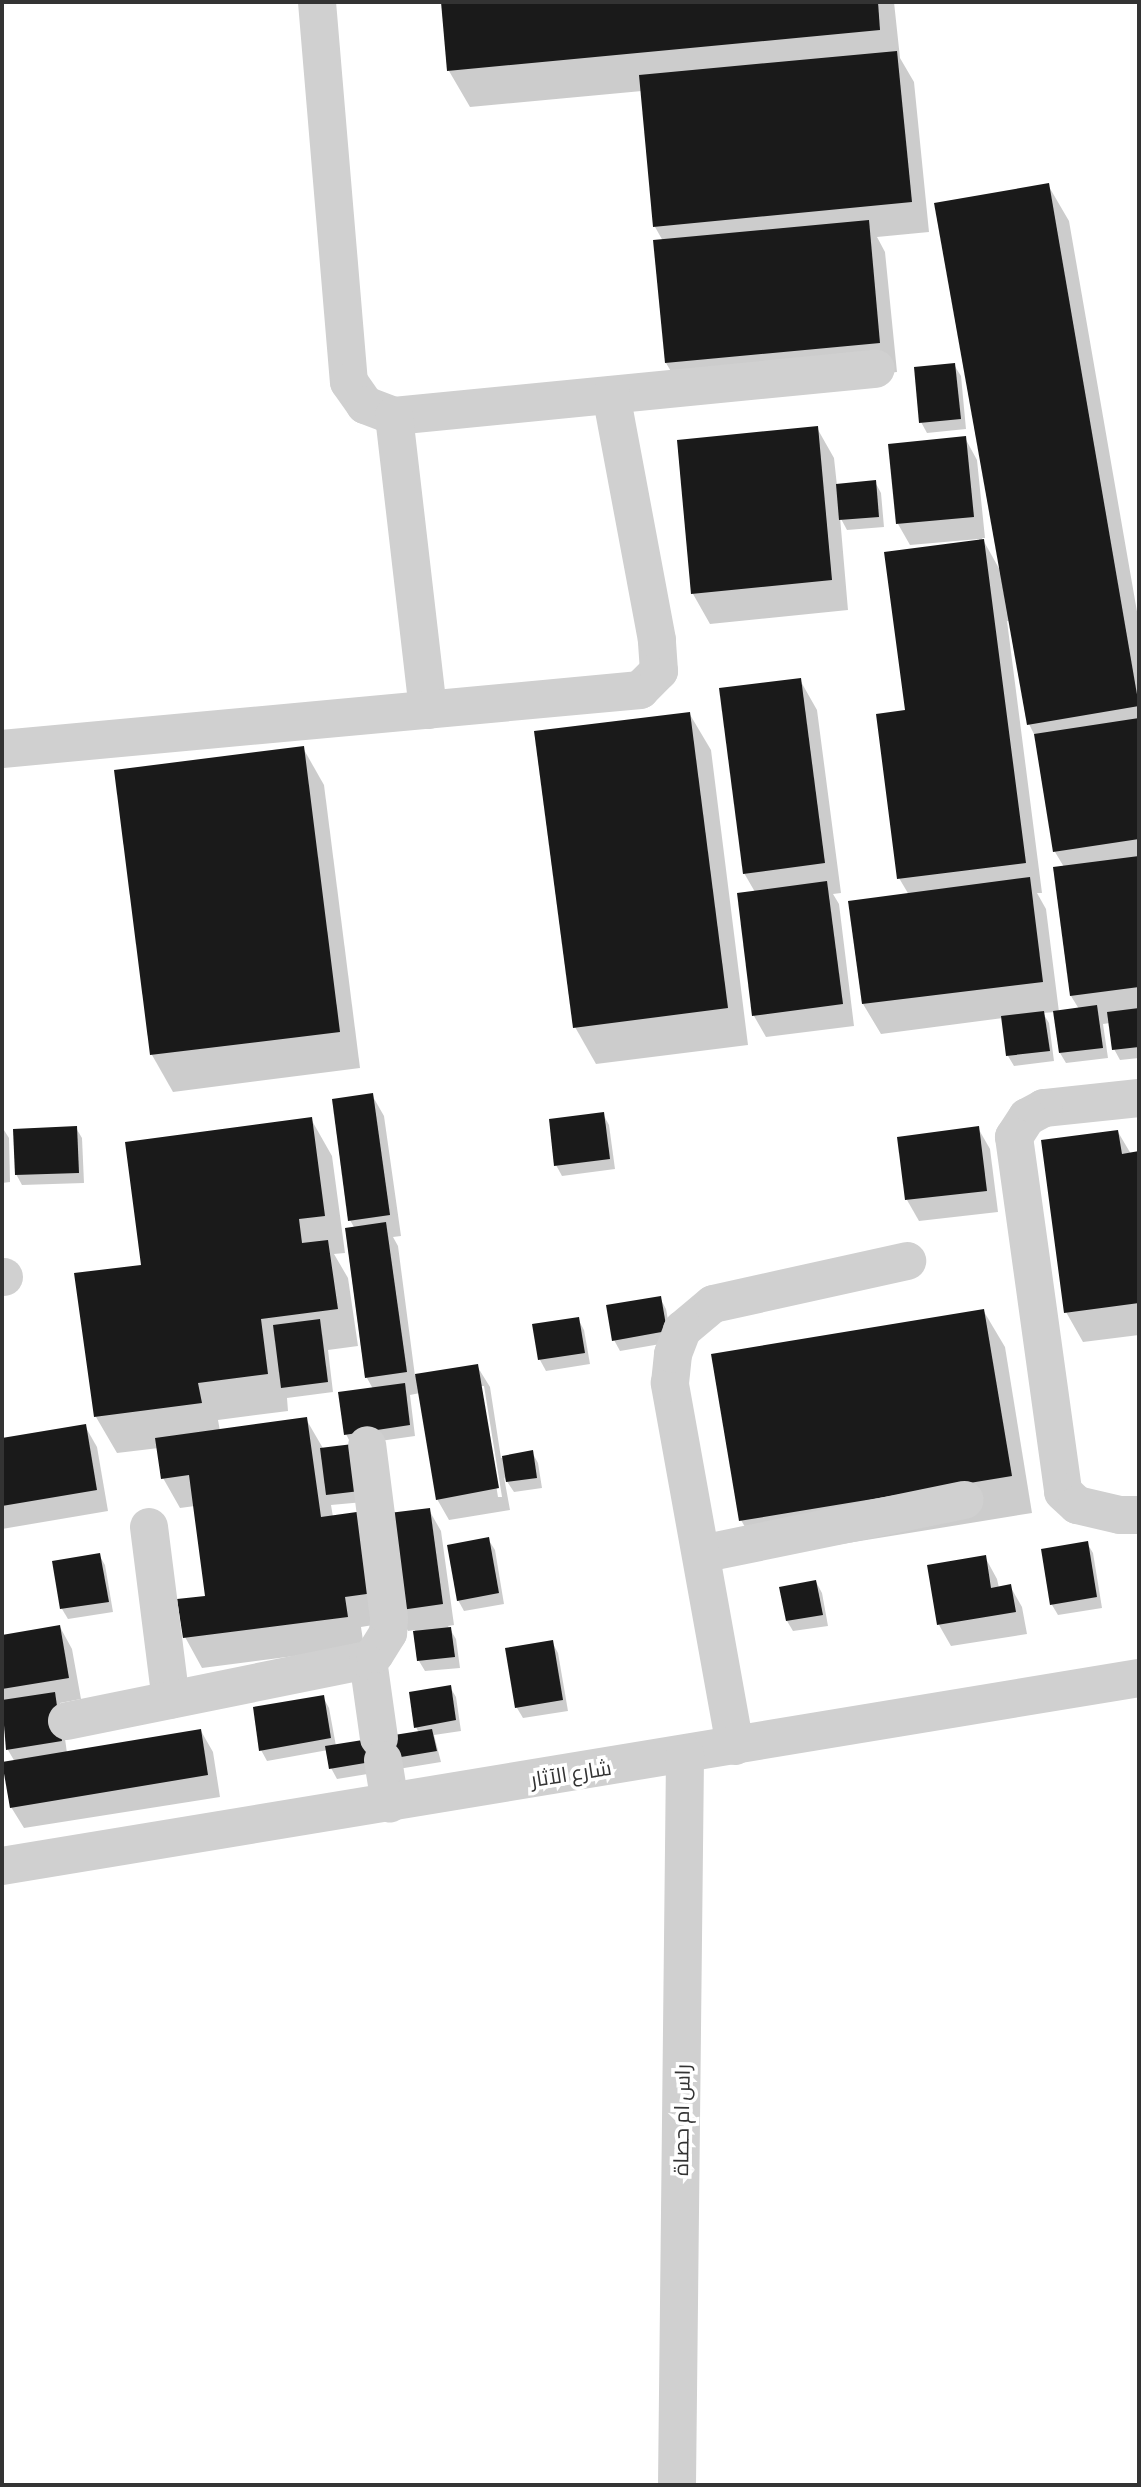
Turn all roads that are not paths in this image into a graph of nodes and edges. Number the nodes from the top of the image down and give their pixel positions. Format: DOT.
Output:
graph roads {
  1 [pos="317,2"];
  2 [pos="876,369"];
  3 [pos="611,395"];
  4 [pos="394,416"];
  5 [pos="428,710"];
  6 [pos="2,749"];
  7 [pos="1139,1098"];
  8 [pos="907,1261"];
  9 [pos="367,1445"];
  10 [pos="965,1500"];
  11 [pos="1139,1515"];
  12 [pos="149,1527"];
  13 [pos="701,1554"];
  14 [pos="368,1660"];
  15 [pos="1139,1678"];
  16 [pos="171,1700"];
  17 [pos="66,1721"];
  18 [pos="735,1746"];
  19 [pos="685,1754"];
  20 [pos="390,1802"];
  21 [pos="2,1866"];
  22 [pos="677,2485"];
  1 -- 4 [label="street"];
  2 -- 3 [label="street"];
  3 -- 4 [label="street"];
  3 -- 5 [label="street"];
  4 -- 5 [label="street"];
  5 -- 6 [label="street"];
  7 -- 11 [label="street"];
  8 -- 13 [label="street"];
  9 -- 14 [label="street"];
  10 -- 13 [label="street"];
  12 -- 16 [label="street"];
  13 -- 18 [label="street"];
  14 -- 16 [label="street"];
  14 -- 20 [label="street"];
  15 -- 18 [label="street, شارع الآثار"];
  16 -- 17 [label="street"];
  18 -- 19 [label="street, شارع الآثار"];
  19 -- 20 [label="street, شارع الآثار"];
  19 -- 22 [label="street, راس ام حصاة"];
  20 -- 21 [label="street, شارع الآثار"];
}
